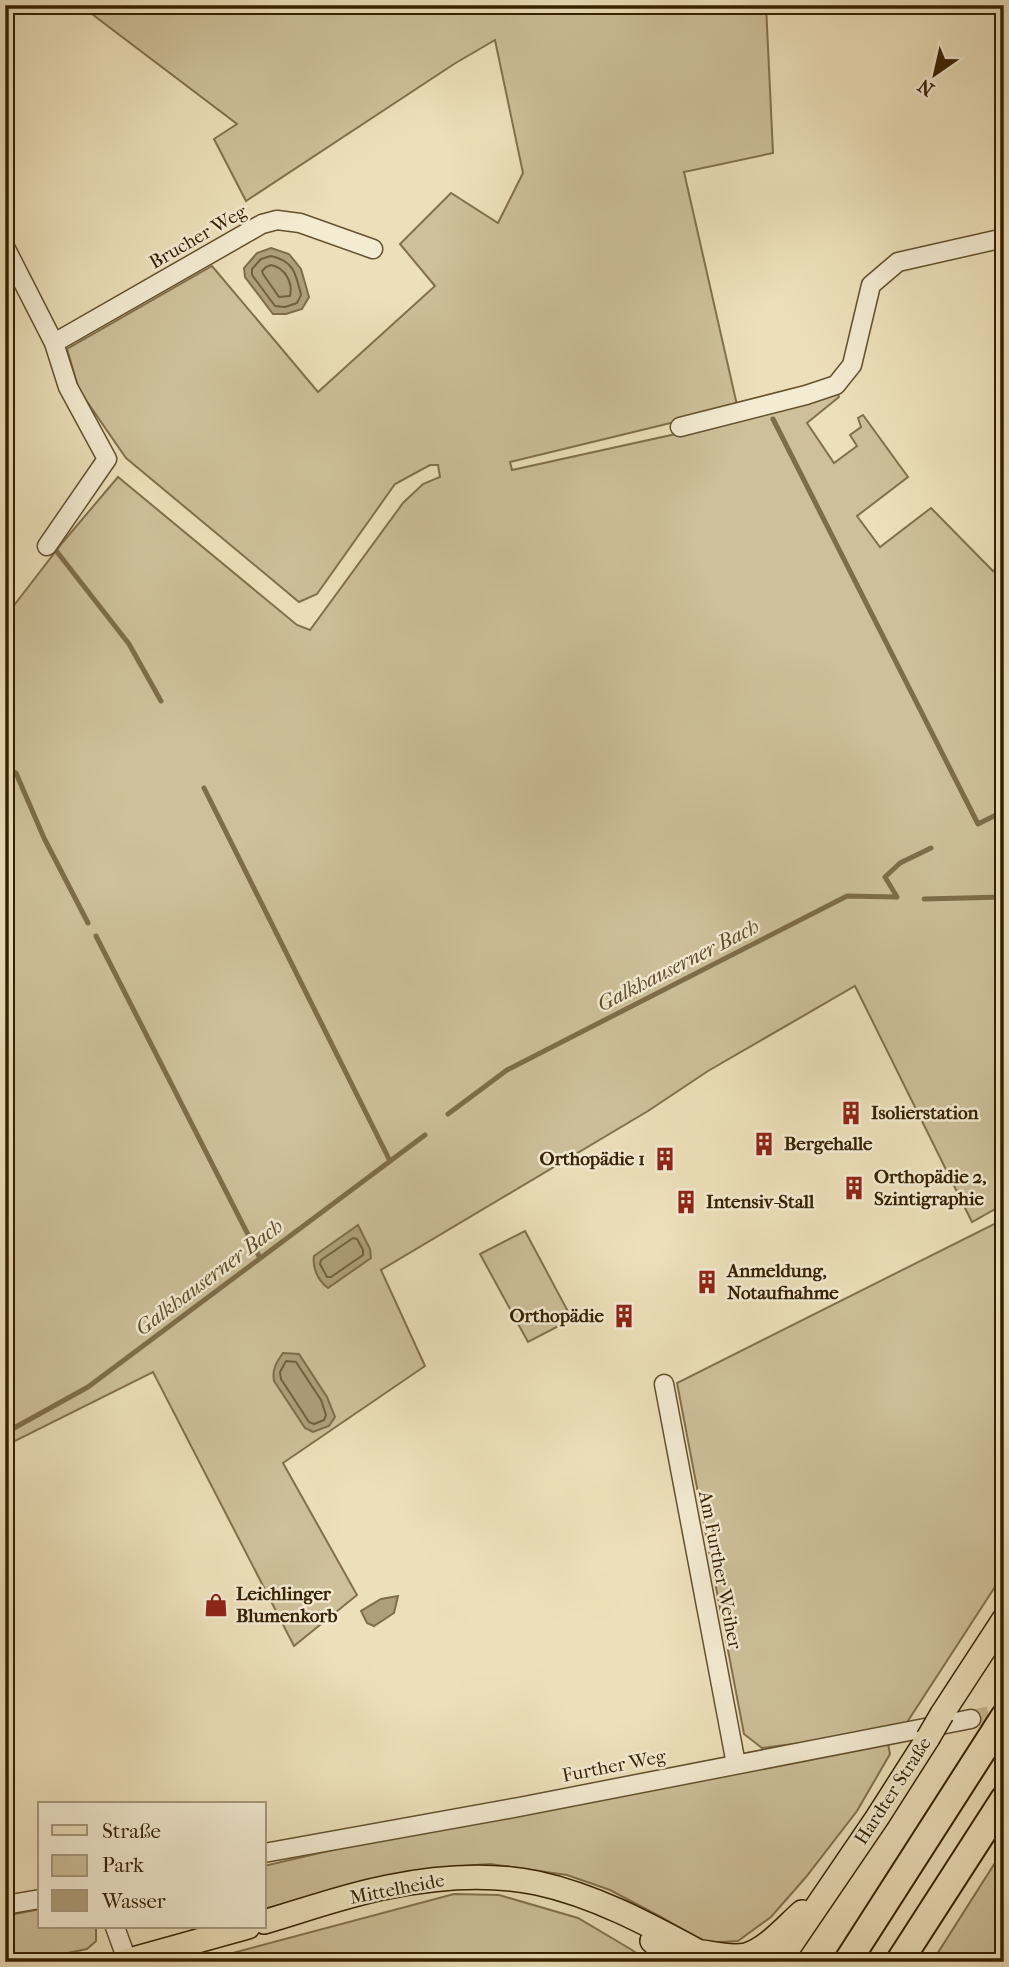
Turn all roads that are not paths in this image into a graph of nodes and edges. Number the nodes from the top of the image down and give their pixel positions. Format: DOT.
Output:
graph roads {
  1 [pos="1004,238"];
  2 [pos="5,247"];
  3 [pos="373,249"];
  4 [pos="54,343"];
  5 [pos="680,427"];
  6 [pos="47,546"];
  7 [pos="664,1384"];
  8 [pos="1004,1619"];
  9 [pos="1004,1717"];
  10 [pos="971,1719"];
  11 [pos="736,1764"];
  12 [pos="1004,1799"];
  13 [pos="266,1853"];
  14 [pos="834,1880"];
  15 [pos="573,1894"];
  16 [pos="38,1899"];
  17 [pos="5,1905"];
  18 [pos="266,1921"];
  19 [pos="115,1928"];
  20 [pos="244,1928"];
  21 [pos="652,1941"];
  22 [pos="701,1958"];
  23 [pos="124,1961"];
  24 [pos="675,1962"];
  25 [pos="779,1962"];
  26 [pos="847,1962"];
  27 [pos="899,1962"];
  1 -- 5 [label="street"];
  2 -- 4 [label="street"];
  3 -- 4 [label="street, Brucher Weg"];
  4 -- 6 [label="street"];
  7 -- 11 [label="street, Am Further Weiher"];
  8 -- 14 [label="main road, Hardter Straße, bridge"];
  9 -- 26 [label="highway"];
  10 -- 11 [label="street, Further Weg"];
  11 -- 13 [label="street, Further Weg"];
  12 -- 27 [label="highway"];
  14 -- 22 [label="main road"];
  14 -- 25 [label="main road, Hardter Straße"];
  15 -- 18 [label="main road, Mittelheide"];
  15 -- 21 [label="main road, Mittelheide"];
  15 -- 22 [label="main road, Mittelheide"];
  16 -- 17 [label="street"];
  19 -- 23 [label="street"];
  20 -- 23 [label="main road"];
  21 -- 22 [label="main road, Mittelheide"];
  21 -- 24 [label="main road"];
}
